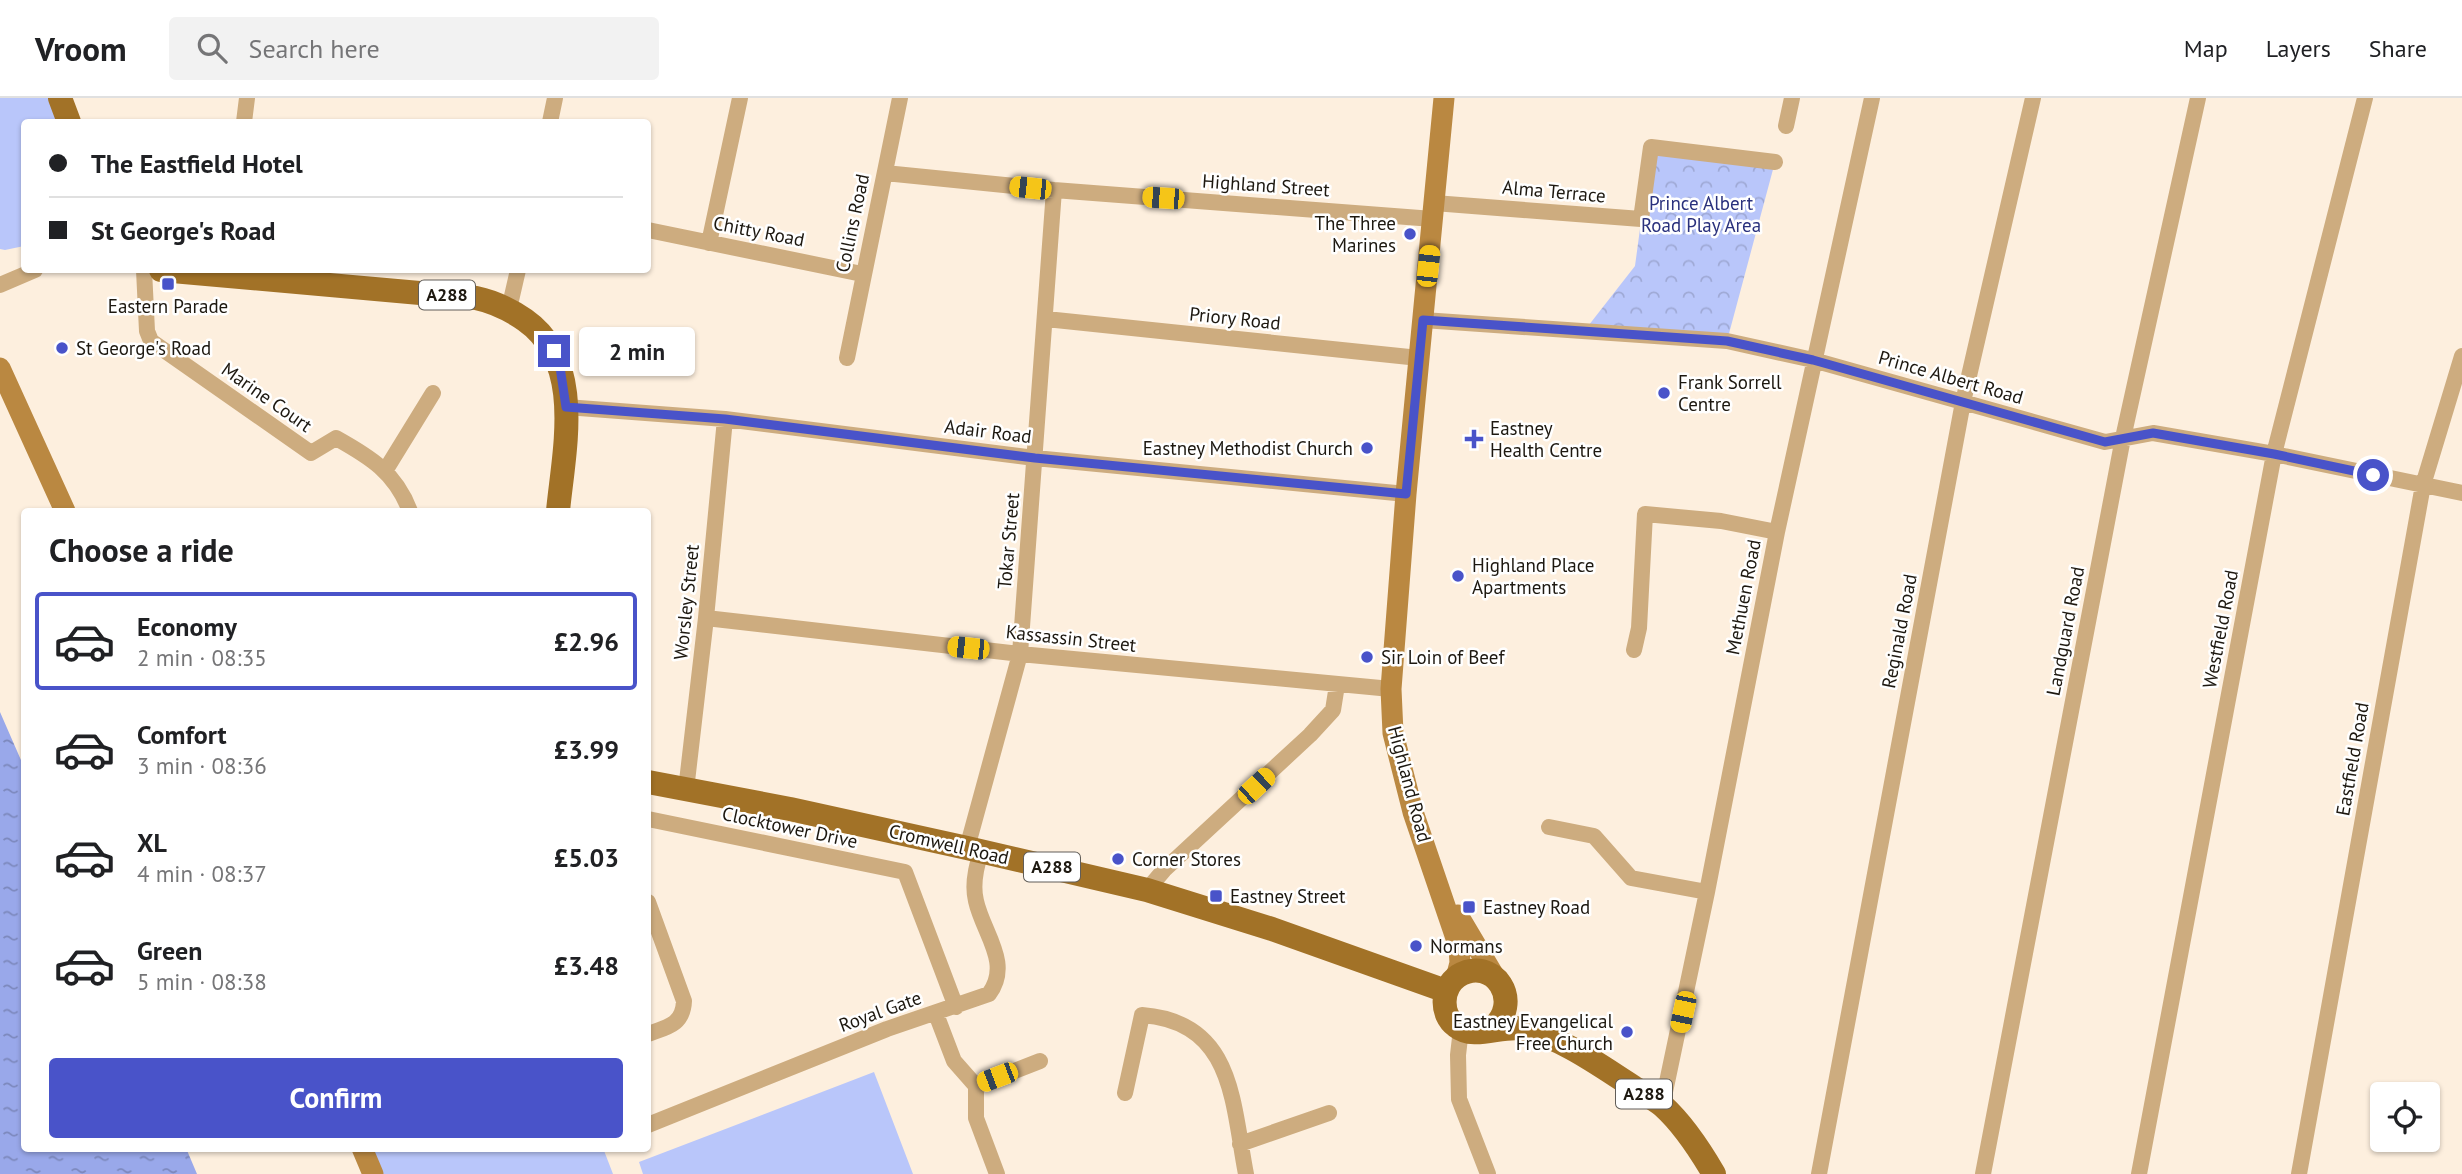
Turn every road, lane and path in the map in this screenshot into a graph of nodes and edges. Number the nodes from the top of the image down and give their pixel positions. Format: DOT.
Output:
graph roads {
  1 [pos="60,98"];
  2 [pos="247,98"];
  3 [pos="555,98"];
  4 [pos="740,98"];
  5 [pos="900,98"];
  6 [pos="1444,98"];
  7 [pos="1792,98"];
  8 [pos="1872,98"];
  9 [pos="2033,98"];
  10 [pos="2198,98"];
  11 [pos="2365,98"];
  12 [pos="68,119"];
  13 [pos="244,119"];
  14 [pos="551,119"];
  15 [pos="1786,126"];
  16 [pos="1775,162"];
  17 [pos="885,173"];
  18 [pos="1054,190"];
  19 [pos="1434,211"];
  20 [pos="651,231"];
  21 [pos="709,243"];
  22 [pos="28,273"];
  23 [pos="144,273"];
  24 [pos="236,273"];
  25 [pos="517,273"];
  26 [pos="862,274"];
  27 [pos="0,285"];
  28 [pos="509,309"];
  29 [pos="1046,319"];
  30 [pos="1423,320"];
  31 [pos="2462,356"];
  32 [pos="847,358"];
  33 [pos="1419,358"];
  34 [pos="1813,360"];
  35 [pos="0,368"];
  36 [pos="433,393"];
  37 [pos="1963,402"];
  38 [pos="566,407"];
  39 [pos="725,419"];
  40 [pos="2123,438"];
  41 [pos="2274,454"];
  42 [pos="1035,458"];
  43 [pos="385,471"];
  44 [pos="2423,485"];
  45 [pos="2462,493"];
  46 [pos="1406,494"];
  47 [pos="64,508"];
  48 [pos="409,508"];
  49 [pos="558,508"];
  50 [pos="1777,532"];
  51 [pos="706,618"];
  52 [pos="1634,650"];
  53 [pos="1020,654"];
  54 [pos="1337,685"];
  55 [pos="1391,689"];
  56 [pos="651,783"];
  57 [pos="686,790"];
  58 [pos="651,820"];
  59 [pos="1549,827"];
  60 [pos="974,850"];
  61 [pos="1439,883"];
  62 [pos="1147,890"];
  63 [pos="1707,892"];
  64 [pos="651,910"];
  65 [pos="1451,984"];
  66 [pos="1501,986"];
  67 [pos="956,1007"];
  68 [pos="936,1014"];
  69 [pos="1461,1029"];
  70 [pos="1490,1030"];
  71 [pos="651,1033"];
  72 [pos="1551,1038"];
  73 [pos="1040,1061"];
  74 [pos="976,1086"];
  75 [pos="1125,1093"];
  76 [pos="1662,1106"];
  77 [pos="1329,1113"];
  78 [pos="651,1124"];
  79 [pos="1240,1144"];
  80 [pos="364,1152"];
  81 [pos="373,1174"];
  82 [pos="998,1174"];
  83 [pos="1246,1174"];
  84 [pos="1488,1174"];
  85 [pos="1714,1174"];
  86 [pos="1819,1174"];
  87 [pos="1983,1174"];
  88 [pos="2139,1174"];
  89 [pos="2299,1174"];
  1 -- 12 [label="main road"];
  2 -- 13 [label="street"];
  3 -- 14 [label="street"];
  4 -- 21 [label="street"];
  5 -- 17 [label="street, Collins Road"];
  6 -- 19 [label="main road, Highland Road"];
  7 -- 15 [label="street"];
  8 -- 34 [label="street, Methuen Road"];
  9 -- 37 [label="street, Reginald Road"];
  10 -- 40 [label="street, Landguard Road"];
  11 -- 41 [label="street, Westfield Road"];
  16 -- 19 [label="street, Alma Terrace"];
  17 -- 18 [label="street, Highland Street"];
  17 -- 26 [label="street, Collins Road"];
  18 -- 19 [label="street, Highland Street"];
  18 -- 29 [label="street, Tokar Street"];
  19 -- 30 [label="main road, Highland Road"];
  20 -- 21 [label="street, Chitty Road"];
  21 -- 26 [label="street, Chitty Road"];
  22 -- 27 [label="street"];
  23 -- 43 [label="street, Marine Court"];
  24 -- 28 [label="main road, A288"];
  25 -- 28 [label="street"];
  26 -- 32 [label="street, Collins Road"];
  28 -- 38 [label="main road, A288"];
  29 -- 33 [label="street, Priory Road"];
  29 -- 42 [label="street, Tokar Street"];
  30 -- 33 [label="main road, Highland Road"];
  30 -- 34 [label="street, Prince Albert Road"];
  31 -- 44 [label="street, Eastfield Road"];
  33 -- 46 [label="main road, Highland Road"];
  34 -- 37 [label="street, Prince Albert Road"];
  34 -- 50 [label="street, Methuen Road"];
  35 -- 47 [label="main road"];
  36 -- 43 [label="street"];
  37 -- 40 [label="street, Prince Albert Road"];
  37 -- 86 [label="street, Reginald Road"];
  38 -- 39 [label="street, Adair Road"];
  38 -- 49 [label="main road, A288"];
  39 -- 42 [label="street, Adair Road"];
  39 -- 51 [label="street, Worsley Street"];
  40 -- 41 [label="street, Prince Albert Road"];
  40 -- 87 [label="street, Landguard Road"];
  41 -- 44 [label="street, Prince Albert Road"];
  41 -- 88 [label="street, Westfield Road"];
  42 -- 46 [label="street, Adair Road"];
  42 -- 53 [label="street, Tokar Street"];
  43 -- 48 [label="street, Marine Court"];
  44 -- 45 [label="street, Prince Albert Road"];
  44 -- 89 [label="street, Eastfield Road"];
  46 -- 55 [label="main road, Highland Road"];
  50 -- 52 [label="street"];
  50 -- 63 [label="street, Methuen Road"];
  51 -- 53 [label="street, Kassassin Street"];
  51 -- 57 [label="street, Worsley Street"];
  53 -- 54 [label="street, Kassassin Street"];
  53 -- 60 [label="street, Tokar Street"];
  54 -- 55 [label="street, Kassassin Street"];
  54 -- 62 [label="street"];
  55 -- 61 [label="main road, Highland Road"];
  56 -- 57 [label="main road, Cromwell Road / A288"];
  57 -- 60 [label="main road, Cromwell Road / A288"];
  58 -- 67 [label="street, Clocktower Drive"];
  59 -- 63 [label="street"];
  60 -- 62 [label="main road, Cromwell Road / A288"];
  60 -- 67 [label="street, Royal Gate"];
  61 -- 65 [label="main road, Highland Road"];
  61 -- 66 [label="main road, Highland Road"];
  62 -- 65 [label="main road, Cromwell Road / A288"];
  63 -- 76 [label="street, Methuen Road"];
  64 -- 71 [label="street"];
  65 -- 66 [label="main road, Cromwell Road / A288"];
  65 -- 69 [label="main road"];
  66 -- 70 [label="main road"];
  66 -- 72 [label="main road, A288"];
  67 -- 68 [label="street, Royal Gate"];
  68 -- 74 [label="street"];
  68 -- 78 [label="street, Royal Gate"];
  69 -- 70 [label="main road, A288"];
  69 -- 84 [label="street"];
  70 -- 72 [label="main road, A288"];
  72 -- 76 [label="main road, A288"];
  73 -- 74 [label="street"];
  74 -- 82 [label="street"];
  75 -- 79 [label="street"];
  76 -- 85 [label="main road, A288"];
  77 -- 79 [label="street"];
  79 -- 83 [label="street"];
  80 -- 81 [label="main road"];
}
